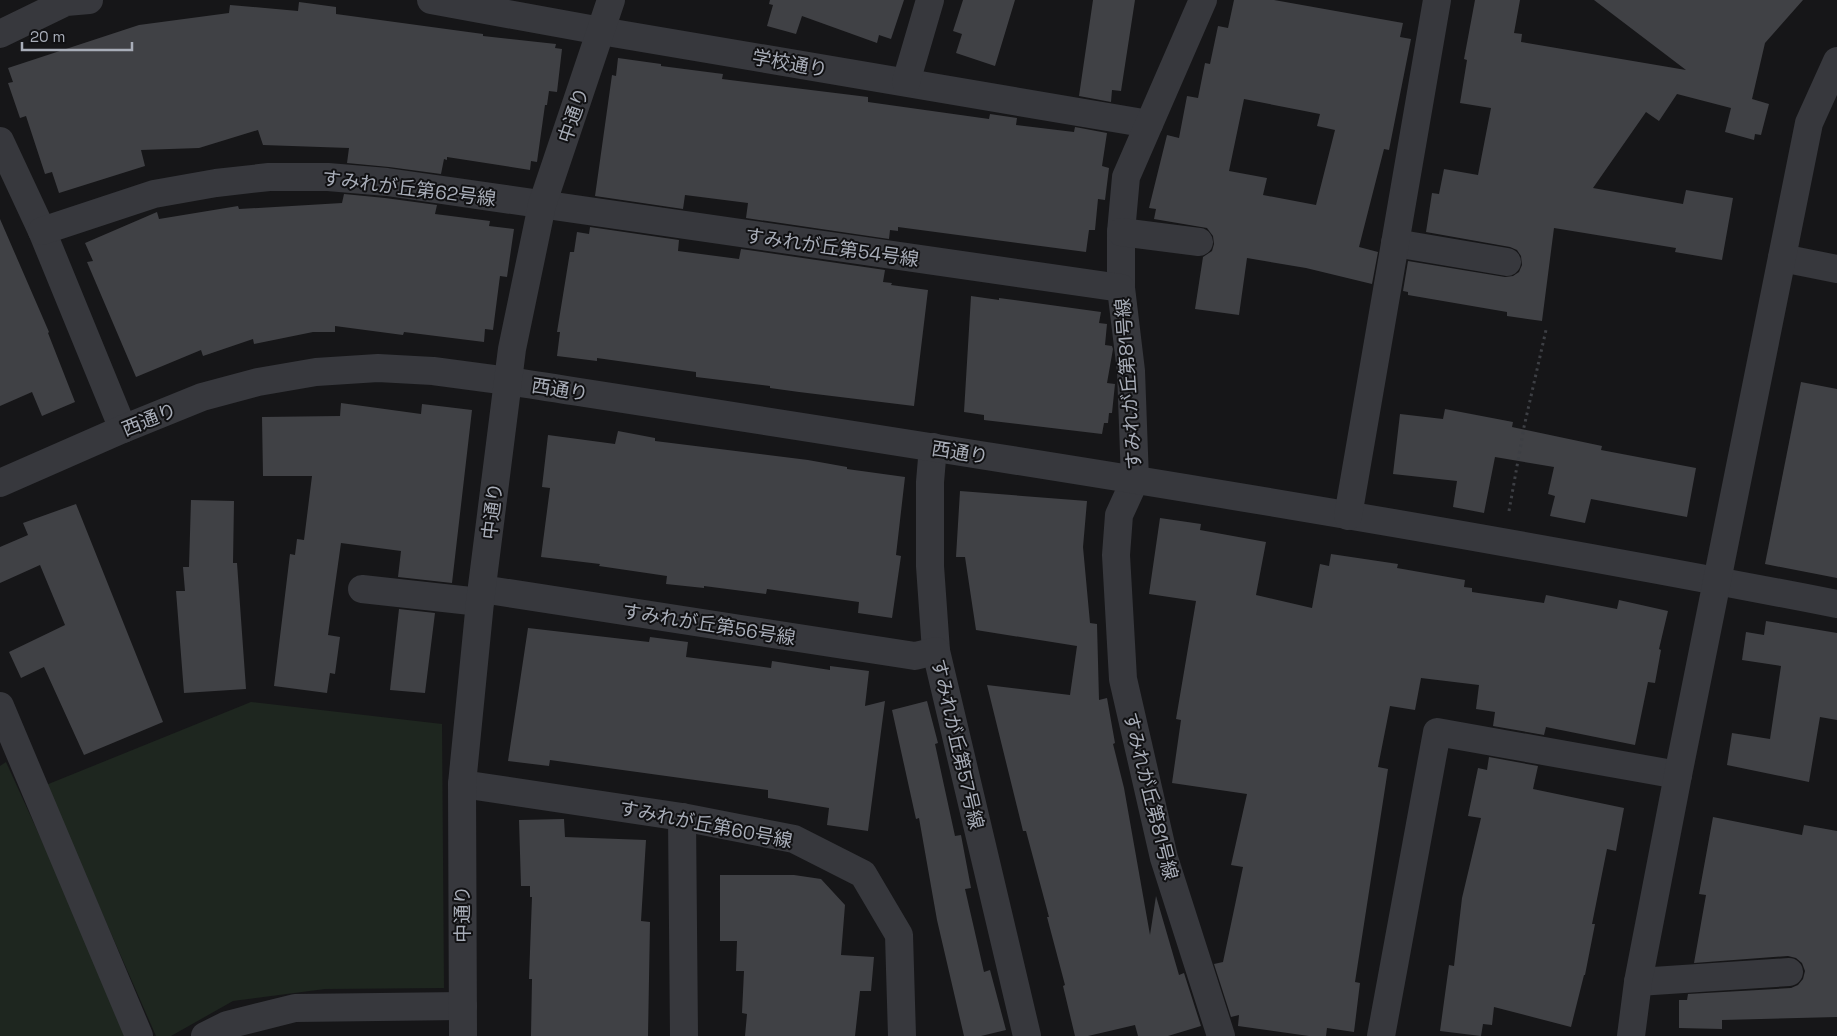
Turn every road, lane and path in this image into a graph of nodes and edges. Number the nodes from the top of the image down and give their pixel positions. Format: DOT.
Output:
graph roads {
  1 [pos="431,0"];
  2 [pos="611,0"];
  3 [pos="930,0"];
  4 [pos="1203,0"];
  5 [pos="1437,0"];
  6 [pos="73,1"];
  7 [pos="602,31"];
  8 [pos="0,34"];
  9 [pos="1837,61"];
  10 [pos="906,82"];
  11 [pos="1149,124"];
  12 [pos="0,141"];
  13 [pos="542,205"];
  14 [pos="42,231"];
  15 [pos="1122,232"];
  16 [pos="1199,242"];
  17 [pos="1395,243"];
  18 [pos="1782,258"];
  19 [pos="1507,262"];
  20 [pos="1837,269"];
  21 [pos="1121,288"];
  22 [pos="1546,330"];
  23 [pos="508,380"];
  24 [pos="123,429"];
  25 [pos="933,447"];
  26 [pos="1136,480"];
  27 [pos="0,483"];
  28 [pos="1348,516"];
  29 [pos="1503,544"];
  30 [pos="1717,581"];
  31 [pos="362,589"];
  32 [pos="481,596"];
  33 [pos="1837,604"];
  34 [pos="936,651"];
  35 [pos="0,706"];
  36 [pos="7,748"];
  37 [pos="1678,776"];
  38 [pos="462,784"];
  39 [pos="682,817"];
  40 [pos="1789,972"];
  41 [pos="1638,982"];
  42 [pos="463,1006"];
  43 [pos="139,1036"];
  44 [pos="205,1036"];
  45 [pos="463,1036"];
  46 [pos="684,1036"];
  47 [pos="902,1036"];
  48 [pos="1027,1036"];
  49 [pos="1220,1036"];
  50 [pos="1381,1036"];
  51 [pos="1631,1036"];
  1 -- 7 [label="street, 学校通り"];
  2 -- 7 [label="street, 中通り"];
  3 -- 10 [label="street"];
  4 -- 11 [label="street, すみれが丘第81号線"];
  5 -- 17 [label="street"];
  6 -- 8 [label="street"];
  7 -- 10 [label="street, 学校通り"];
  7 -- 13 [label="street, 中通り"];
  9 -- 18 [label="street"];
  10 -- 11 [label="street, 学校通り"];
  11 -- 15 [label="street, すみれが丘第81号線"];
  12 -- 14 [label="street"];
  13 -- 14 [label="street, すみれが丘第62号線"];
  13 -- 21 [label="street, すみれが丘第54号線"];
  13 -- 23 [label="street, 中通り"];
  14 -- 24 [label="street"];
  15 -- 16 [label="street"];
  15 -- 21 [label="street, すみれが丘第81号線"];
  17 -- 19 [label="street"];
  17 -- 28 [label="street"];
  18 -- 20 [label="street"];
  18 -- 30 [label="street"];
  21 -- 26 [label="street, すみれが丘第81号線"];
  22 -- 29 [label="path"];
  23 -- 24 [label="street, 西通り"];
  23 -- 25 [label="street, 西通り"];
  23 -- 32 [label="street, 中通り"];
  24 -- 27 [label="street, 西通り"];
  25 -- 26 [label="street, 西通り"];
  25 -- 34 [label="street, すみれが丘第57号線"];
  26 -- 28 [label="street, 西通り"];
  26 -- 49 [label="street, すみれが丘第81号線"];
  28 -- 29 [label="street, 西通り"];
  29 -- 30 [label="street, 西通り"];
  30 -- 33 [label="street, 西通り"];
  30 -- 37 [label="street"];
  31 -- 32 [label="street, すみれが丘第56号線"];
  32 -- 34 [label="street, すみれが丘第56号線"];
  32 -- 38 [label="street, 中通り"];
  34 -- 48 [label="street, すみれが丘第57号線"];
  35 -- 36 [label="street"];
  36 -- 43 [label="street"];
  37 -- 41 [label="street"];
  37 -- 50 [label="street"];
  38 -- 39 [label="street, すみれが丘第60号線"];
  38 -- 42 [label="street, 中通り"];
  39 -- 46 [label="street"];
  39 -- 47 [label="street, すみれが丘第60号線"];
  40 -- 41 [label="street"];
  41 -- 51 [label="street"];
  42 -- 44 [label="street"];
  42 -- 45 [label="street, 中通り"];
}
